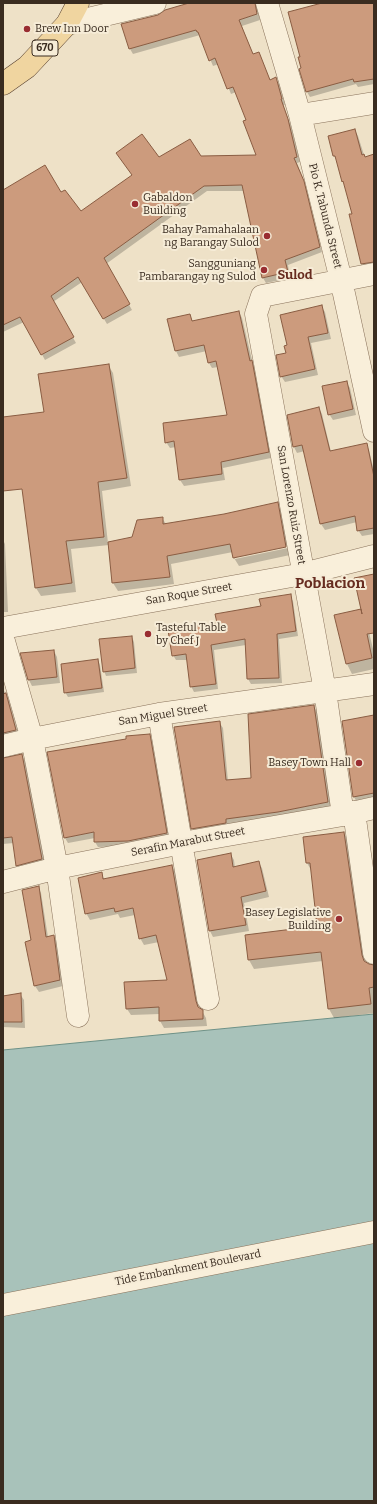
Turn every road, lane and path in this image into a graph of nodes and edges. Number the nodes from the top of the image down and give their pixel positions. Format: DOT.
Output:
graph roads {
  1 [pos="78,3"];
  2 [pos="155,3"];
  3 [pos="267,3"];
  4 [pos="67,24"];
  5 [pos="3,84"];
  6 [pos="374,103"];
  7 [pos="300,114"];
  8 [pos="374,274"];
  9 [pos="341,280"];
  10 [pos="374,431"];
  11 [pos="374,556"];
  12 [pos="303,574"];
  13 [pos="3,628"];
  14 [pos="3,638"];
  15 [pos="374,684"];
  16 [pos="325,691"];
  17 [pos="159,714"];
  18 [pos="32,739"];
  19 [pos="3,746"];
  20 [pos="357,812"];
  21 [pos="182,843"];
  22 [pos="57,868"];
  23 [pos="3,882"];
  24 [pos="374,953"];
  25 [pos="208,999"];
  26 [pos="78,1016"];
  27 [pos="374,1232"];
  28 [pos="3,1305"];
  1 -- 4 [label="main road, 670"];
  2 -- 4 [label="street"];
  3 -- 7 [label="street, Pio K. Tabunda Street"];
  4 -- 5 [label="main road, 670"];
  6 -- 7 [label="street"];
  7 -- 9 [label="street, Pio K. Tabunda Street"];
  8 -- 9 [label="street"];
  9 -- 10 [label="street, Pio K. Tabunda Street"];
  9 -- 12 [label="street, San Lorenzo Ruiz Street"];
  11 -- 12 [label="street, San Roque Street"];
  12 -- 13 [label="street, San Roque Street"];
  12 -- 16 [label="street, San Lorenzo Ruiz Street"];
  14 -- 18 [label="street"];
  15 -- 16 [label="street, San Miguel Street"];
  16 -- 17 [label="street, San Miguel Street"];
  16 -- 20 [label="street, San Lorenzo Ruiz Street"];
  17 -- 18 [label="street, San Miguel Street"];
  17 -- 21 [label="street"];
  18 -- 19 [label="street, San Miguel Street"];
  18 -- 22 [label="street"];
  20 -- 21 [label="street, Serafin Marabut Street"];
  20 -- 24 [label="street, San Lorenzo Ruiz Street"];
  21 -- 22 [label="street, Serafin Marabut Street"];
  21 -- 25 [label="street"];
  22 -- 23 [label="street, Serafin Marabut Street"];
  22 -- 26 [label="street"];
  27 -- 28 [label="street, Tide Embankment Boulevard"];
}
